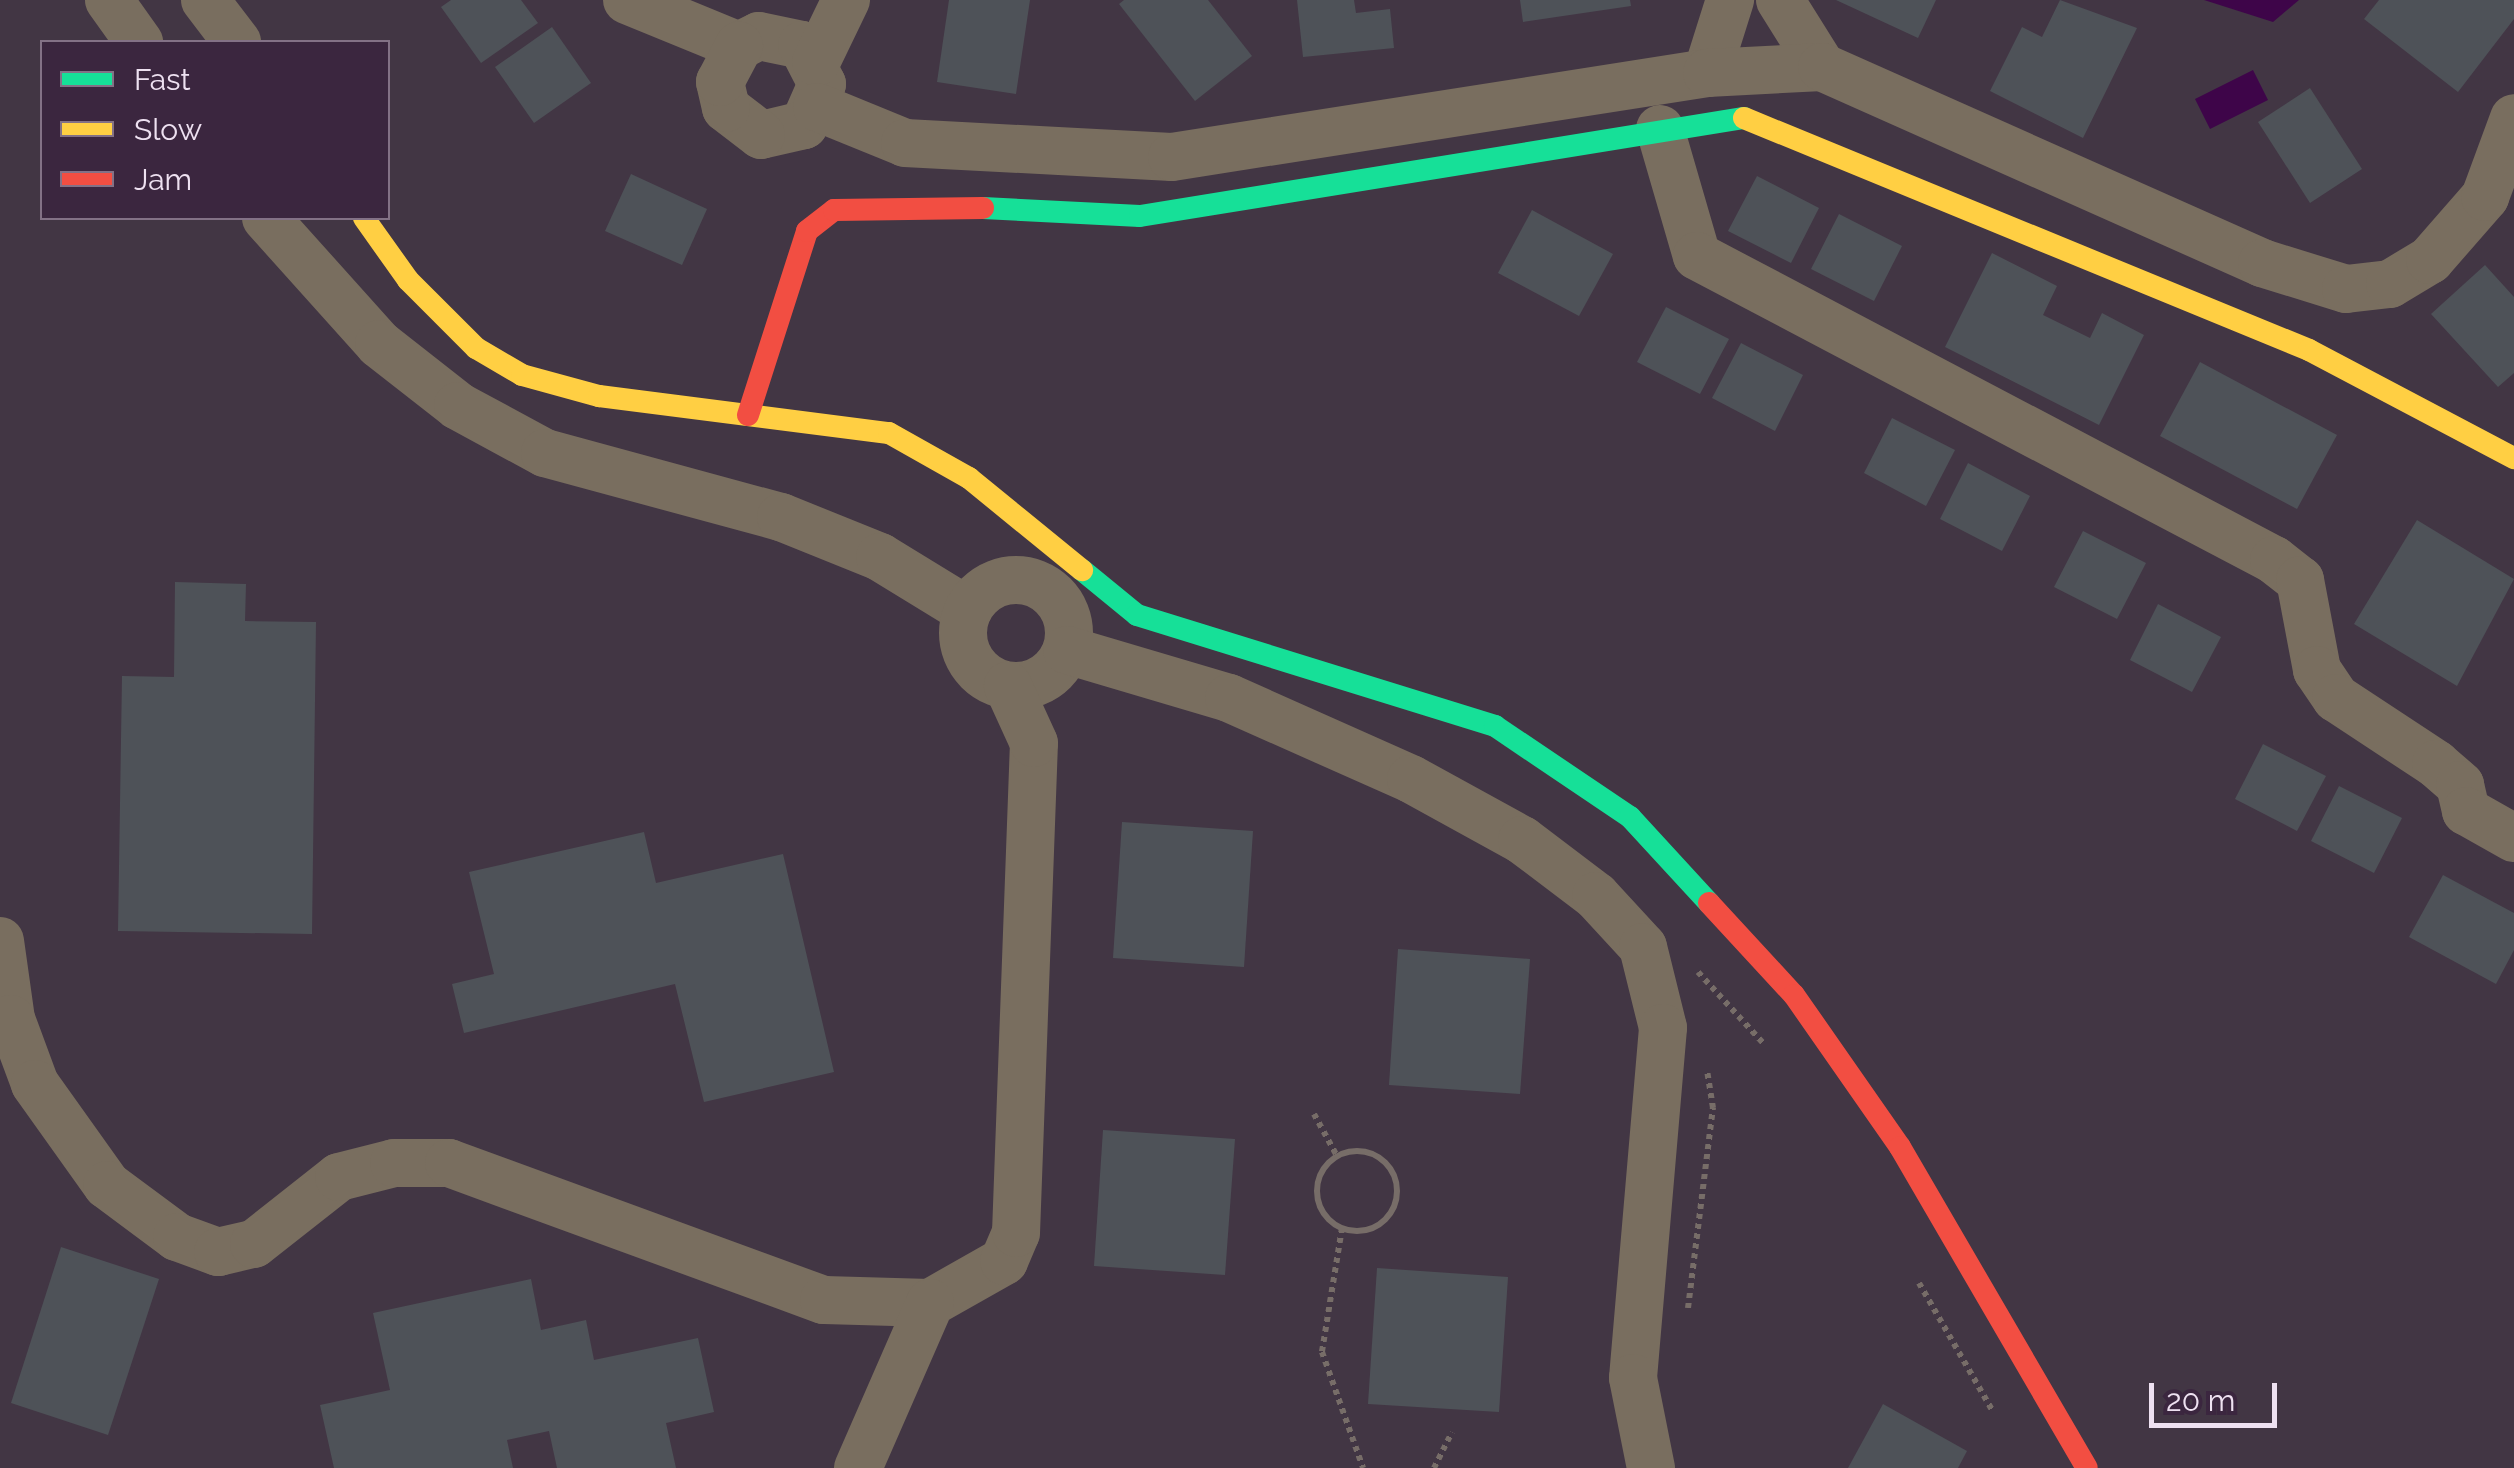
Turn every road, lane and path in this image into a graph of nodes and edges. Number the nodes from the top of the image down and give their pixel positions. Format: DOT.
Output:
graph roads {
  1 [pos="109,0"];
  2 [pos="205,0"];
  3 [pos="627,0"];
  4 [pos="846,0"];
  5 [pos="1730,0"];
  6 [pos="1780,0"];
  7 [pos="760,28"];
  8 [pos="138,40"];
  9 [pos="235,40"];
  10 [pos="1822,68"];
  11 [pos="1707,73"];
  12 [pos="817,84"];
  13 [pos="2514,118"];
  14 [pos="1660,129"];
  15 [pos="2500,192"];
  16 [pos="268,220"];
  17 [pos="365,220"];
  18 [pos="748,415"];
  19 [pos="2514,458"];
  20 [pos="968,612"];
  21 [pos="1068,650"];
  22 [pos="1008,686"];
  23 [pos="2514,838"];
  24 [pos="0,941"];
  25 [pos="1691,962"];
  26 [pos="1701,976"];
  27 [pos="1701,992"];
  28 [pos="1704,1054"];
  29 [pos="1781,1062"];
  30 [pos="1314,1114"];
  31 [pos="1337,1156"];
  32 [pos="1342,1228"];
  33 [pos="1915,1273"];
  34 [pos="930,1303"];
  35 [pos="1686,1326"];
  36 [pos="2003,1426"];
  37 [pos="1452,1432"];
  38 [pos="858,1468"];
  39 [pos="1364,1468"];
  40 [pos="1434,1468"];
  41 [pos="1651,1468"];
  42 [pos="2086,1468"];
  1 -- 8 [label="street"];
  2 -- 9 [label="street"];
  3 -- 7 [label="street"];
  4 -- 12 [label="street"];
  5 -- 11 [label="street"];
  6 -- 10 [label="street"];
  7 -- 12 [label="street"];
  7 -- 12 [label="street"];
  10 -- 11 [label="street"];
  10 -- 15 [label="street"];
  11 -- 12 [label="street"];
  13 -- 15 [label="street"];
  14 -- 18 [label="street"];
  14 -- 19 [label="street"];
  14 -- 23 [label="street"];
  16 -- 20 [label="street"];
  17 -- 18 [label="street"];
  18 -- 42 [label="street"];
  20 -- 21 [label="street"];
  20 -- 22 [label="street"];
  21 -- 22 [label="street"];
  21 -- 41 [label="street"];
  22 -- 34 [label="street"];
  24 -- 34 [label="street"];
  25 -- 26 [label="path"];
  26 -- 27 [label="path"];
  26 -- 29 [label="path"];
  28 -- 35 [label="path"];
  30 -- 31 [label="path"];
  31 -- 32 [label="path"];
  31 -- 32 [label="path"];
  32 -- 39 [label="path"];
  33 -- 36 [label="path"];
  34 -- 38 [label="street"];
  37 -- 40 [label="path"];
}
